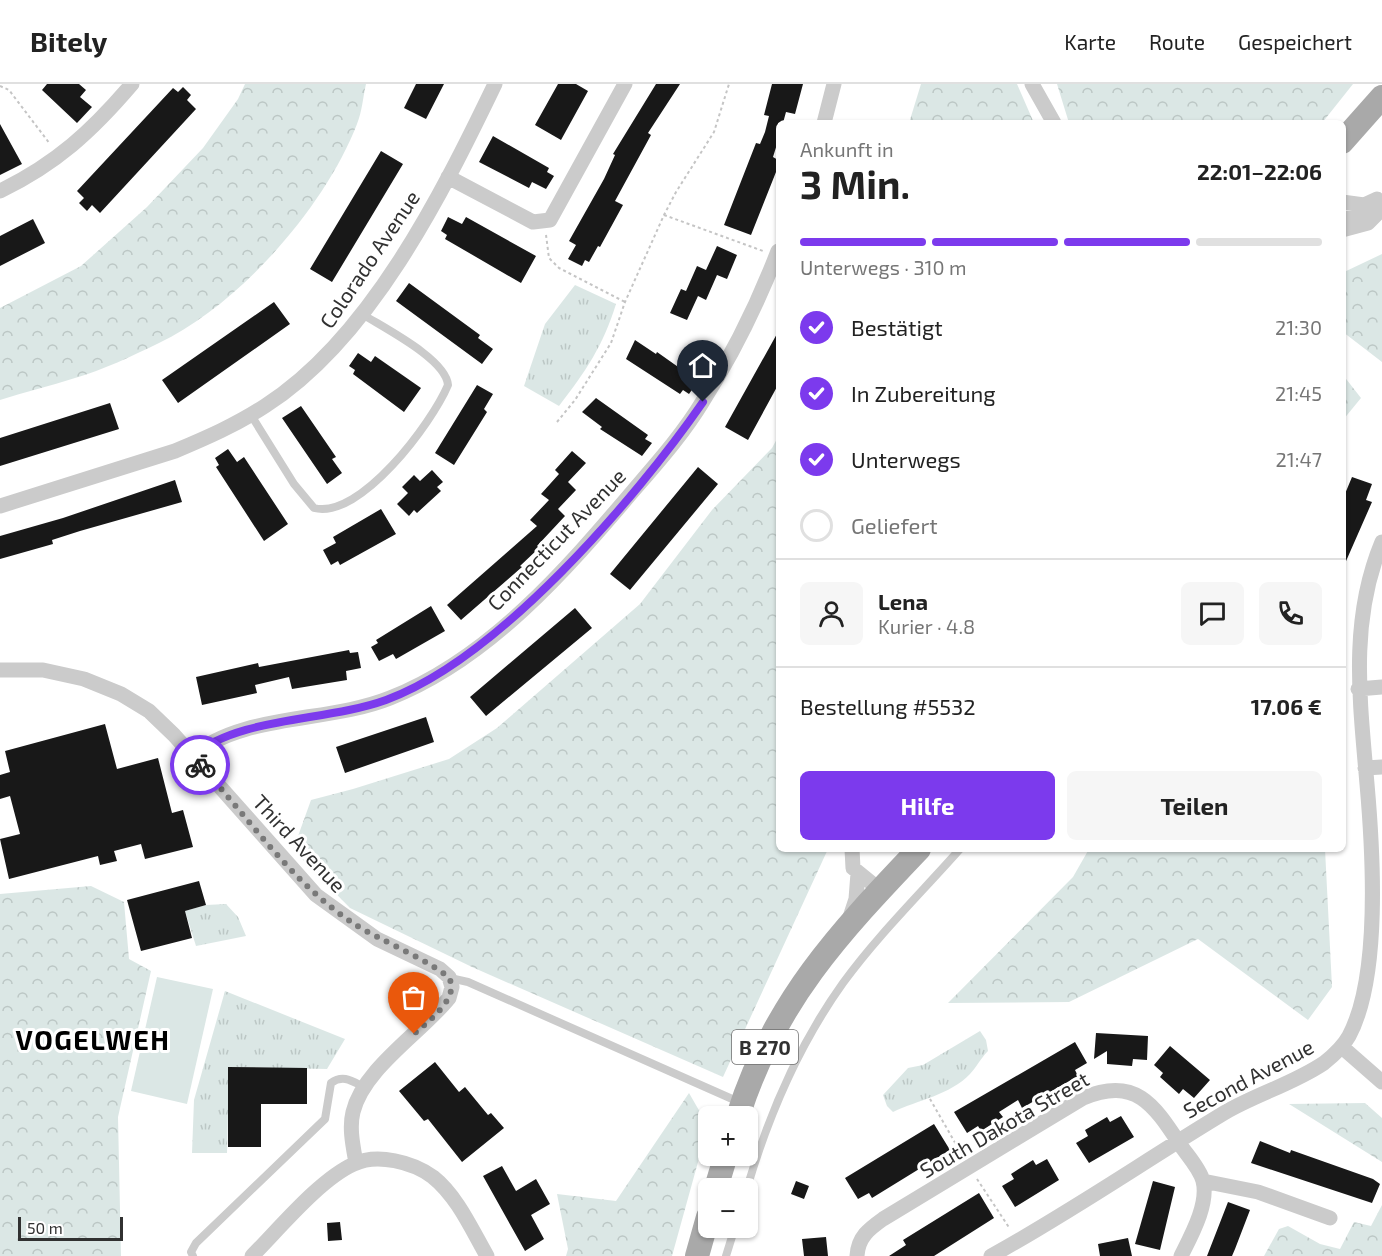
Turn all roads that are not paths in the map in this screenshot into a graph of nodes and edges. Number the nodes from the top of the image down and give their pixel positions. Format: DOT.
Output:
graph roads {
  1 [pos="132,84"];
  2 [pos="495,84"];
  3 [pos="625,84"];
  4 [pos="834,84"];
  5 [pos="1032,84"];
  6 [pos="1041,84"];
  7 [pos="1382,97"];
  8 [pos="825,120"];
  9 [pos="1052,120"];
  10 [pos="1346,138"];
  11 [pos="448,177"];
  12 [pos="0,191"];
  13 [pos="1382,198"];
  14 [pos="1346,203"];
  15 [pos="1382,209"];
  16 [pos="1346,218"];
  17 [pos="1346,229"];
  18 [pos="776,256"];
  19 [pos="362,314"];
  20 [pos="251,415"];
  21 [pos="0,506"];
  22 [pos="1382,542"];
  23 [pos="0,669"];
  24 [pos="1382,687"];
  25 [pos="1358,689"];
  26 [pos="192,756"];
  27 [pos="1382,767"];
  28 [pos="1365,768"];
  29 [pos="852,852"];
  30 [pos="916,852"];
  31 [pos="957,852"];
  32 [pos="858,873"];
  33 [pos="880,890"];
  34 [pos="848,924"];
  35 [pos="449,977"];
  36 [pos="1342,1047"];
  37 [pos="1382,1082"];
  38 [pos="364,1087"];
  39 [pos="732,1106"];
  40 [pos="741,1106"];
  41 [pos="1178,1141"];
  42 [pos="356,1163"];
  43 [pos="751,1178"];
  44 [pos="1203,1181"];
  45 [pos="1330,1218"];
  46 [pos="702,1238"];
  47 [pos="732,1238"];
  48 [pos="193,1256"];
  49 [pos="252,1256"];
  50 [pos="487,1256"];
  51 [pos="696,1256"];
  52 [pos="726,1256"];
  53 [pos="857,1256"];
  54 [pos="991,1256"];
  55 [pos="1182,1256"];
  1 -- 12 [label="street"];
  2 -- 11 [label="street, Colorado Avenue"];
  3 -- 11 [label="street"];
  4 -- 8 [label="street"];
  5 -- 9 [label="street"];
  6 -- 9 [label="street"];
  7 -- 10 [label="main road"];
  11 -- 19 [label="street, Colorado Avenue"];
  13 -- 14 [label="street"];
  13 -- 16 [label="street"];
  15 -- 17 [label="street"];
  18 -- 26 [label="street, Connecticut Avenue"];
  19 -- 20 [label="street, Colorado Avenue"];
  19 -- 20 [label="lane"];
  20 -- 21 [label="street, Colorado Avenue"];
  22 -- 25 [label="street, Second Avenue"];
  23 -- 26 [label="street, Third Avenue"];
  24 -- 25 [label="street"];
  25 -- 28 [label="street, Second Avenue"];
  26 -- 35 [label="street, Third Avenue"];
  27 -- 28 [label="street"];
  28 -- 36 [label="street, Second Avenue"];
  29 -- 32 [label="street"];
  30 -- 33 [label="main road, B 270"];
  31 -- 43 [label="lane"];
  32 -- 33 [label="street"];
  32 -- 34 [label="street"];
  33 -- 34 [label="main road, B 270"];
  34 -- 40 [label="main road, B 270"];
  35 -- 38 [label="street"];
  35 -- 39 [label="lane"];
  36 -- 37 [label="street"];
  36 -- 41 [label="street, Second Avenue"];
  38 -- 42 [label="street"];
  38 -- 48 [label="lane"];
  41 -- 44 [label="street, South Dakota Street"];
  41 -- 53 [label="street, South Dakota Street"];
  41 -- 54 [label="street, Second Avenue"];
  42 -- 49 [label="street"];
  42 -- 50 [label="street"];
  44 -- 45 [label="street"];
  44 -- 55 [label="street"];
  46 -- 51 [label="main road"];
  47 -- 52 [label="lane"];
}
